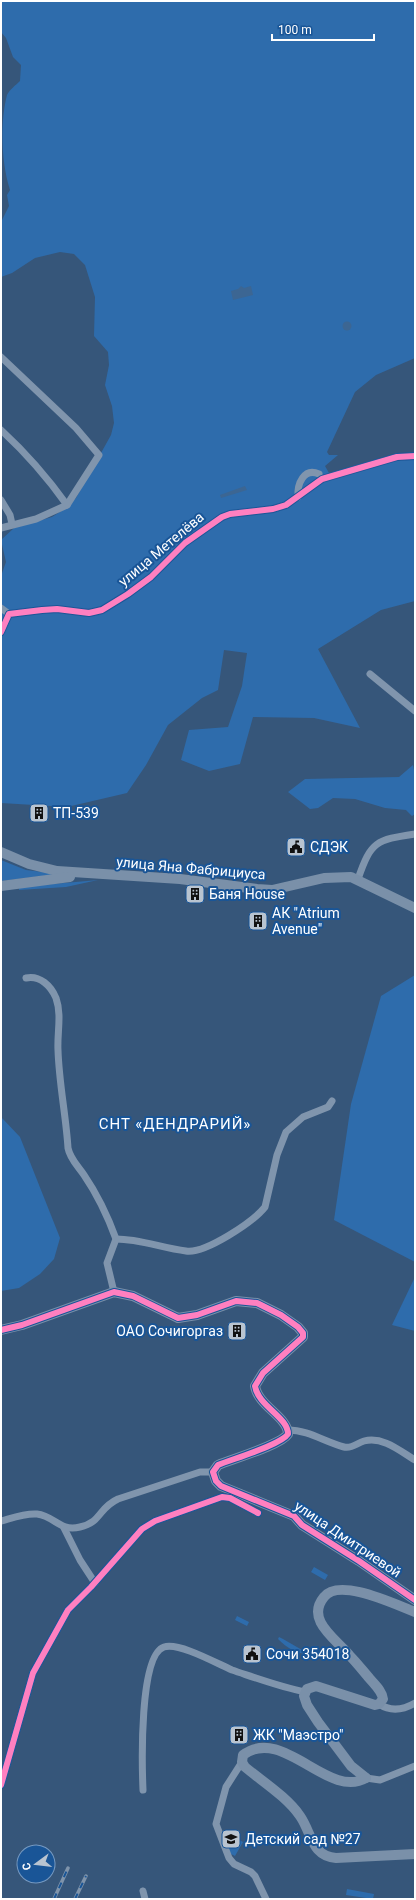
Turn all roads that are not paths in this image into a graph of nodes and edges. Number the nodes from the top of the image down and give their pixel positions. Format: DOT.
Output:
graph roads {
  1 [pos="1,357"];
  2 [pos="1,430"];
  3 [pos="415,456"];
  4 [pos="321,476"];
  5 [pos="298,497"];
  6 [pos="1,500"];
  7 [pos="66,505"];
  8 [pos="12,524"];
  9 [pos="1,528"];
  10 [pos="1,608"];
  11 [pos="9,614"];
  12 [pos="1,632"];
  13 [pos="370,674"];
  14 [pos="415,711"];
  15 [pos="415,834"];
  16 [pos="1,852"];
  17 [pos="92,875"];
  18 [pos="358,879"];
  19 [pos="1,886"];
  20 [pos="415,908"];
  21 [pos="26,978"];
  22 [pos="332,1101"];
  23 [pos="116,1239"];
  24 [pos="114,1292"];
  25 [pos="1,1330"];
  26 [pos="288,1430"];
  27 [pos="415,1460"];
  28 [pos="213,1472"];
  29 [pos="258,1512"];
  30 [pos="1,1521"];
  31 [pos="64,1528"];
  32 [pos="95,1583"];
  33 [pos="415,1600"];
  34 [pos="415,1612"];
  35 [pos="305,1692"];
  36 [pos="415,1703"];
  37 [pos="379,1704"];
  38 [pos="242,1762"];
  39 [pos="415,1766"];
  40 [pos="366,1778"];
  41 [pos="1,1785"];
  42 [pos="143,1790"];
  43 [pos="415,1854"];
  44 [pos="143,1891"];
  45 [pos="145,1899"];
  46 [pos="266,1899"];
  1 -- 7 [label="street"];
  2 -- 7 [label="street"];
  3 -- 4 [label="street"];
  4 -- 5 [label="street, улица Метелёва"];
  4 -- 5 [label="street"];
  5 -- 11 [label="street, улица Метелёва"];
  6 -- 8 [label="street"];
  7 -- 8 [label="street"];
  8 -- 9 [label="street"];
  10 -- 11 [label="street"];
  11 -- 12 [label="street"];
  13 -- 14 [label="street"];
  15 -- 18 [label="street"];
  16 -- 17 [label="street, улица Яна Фабрициуса"];
  17 -- 18 [label="street, улица Яна Фабрициуса"];
  17 -- 19 [label="street, улица Яна Фабрициуса"];
  18 -- 20 [label="street, улица Яна Фабрициуса"];
  21 -- 23 [label="street"];
  22 -- 23 [label="street"];
  23 -- 24 [label="street"];
  24 -- 25 [label="street"];
  24 -- 26 [label="street"];
  26 -- 27 [label="street"];
  26 -- 28 [label="street"];
  28 -- 31 [label="street"];
  28 -- 33 [label="street, улица Дмитриевой"];
  29 -- 32 [label="street"];
  30 -- 31 [label="street"];
  31 -- 32 [label="street"];
  32 -- 41 [label="street"];
  34 -- 37 [label="street"];
  35 -- 37 [label="street"];
  35 -- 40 [label="street"];
  35 -- 42 [label="street"];
  36 -- 37 [label="street"];
  38 -- 40 [label="street"];
  38 -- 43 [label="street"];
  38 -- 46 [label="street"];
  39 -- 40 [label="street"];
  44 -- 45 [label="street"];
}
